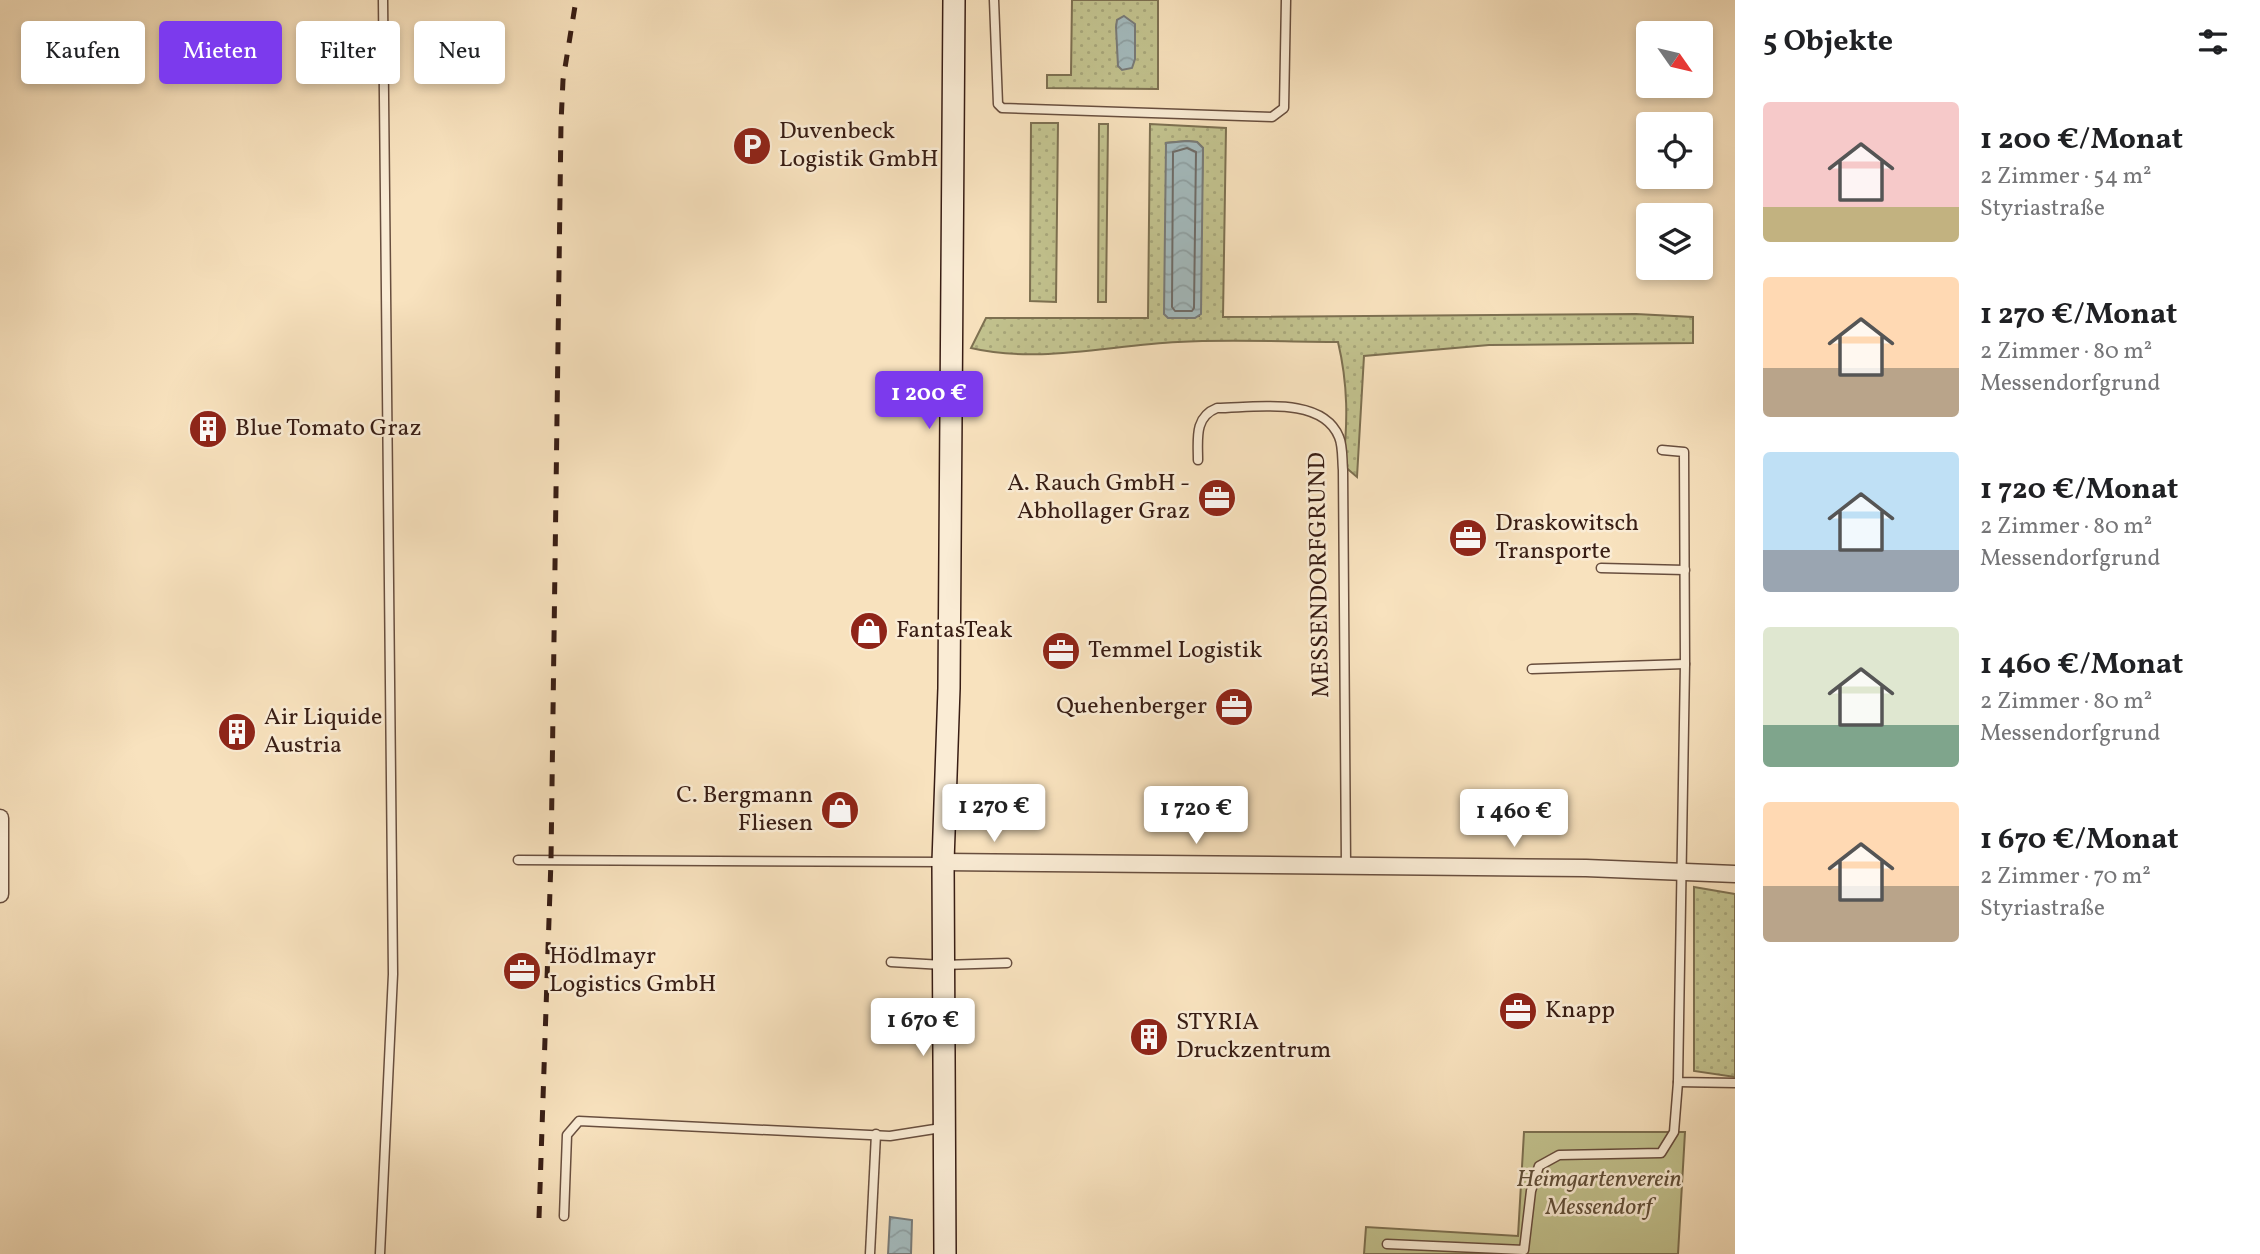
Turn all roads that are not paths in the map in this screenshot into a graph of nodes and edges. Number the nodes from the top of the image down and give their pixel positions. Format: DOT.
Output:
graph roads {
  1 [pos="383,0"];
  2 [pos="954,0"];
  3 [pos="994,0"];
  4 [pos="1286,0"];
  5 [pos="1662,450"];
  6 [pos="1198,460"];
  7 [pos="1601,568"];
  8 [pos="1685,570"];
  9 [pos="1685,664"];
  10 [pos="1532,669"];
  11 [pos="0,818"];
  12 [pos="518,860"];
  13 [pos="943,862"];
  14 [pos="1346,865"];
  15 [pos="1680,870"];
  16 [pos="1735,874"];
  17 [pos="0,894"];
  18 [pos="891,961"];
  19 [pos="1007,963"];
  20 [pos="943,965"];
  21 [pos="1678,1082"];
  22 [pos="1735,1083"];
  23 [pos="944,1127"];
  24 [pos="876,1135"];
  25 [pos="564,1216"];
  26 [pos="1387,1244"];
  27 [pos="380,1254"];
  28 [pos="870,1254"];
  29 [pos="945,1254"];
  1 -- 27 [label="lane"];
  2 -- 13 [label="street"];
  3 -- 4 [label="lane"];
  5 -- 8 [label="lane"];
  6 -- 14 [label="lane, MESSENDORFGRUND"];
  7 -- 8 [label="lane"];
  8 -- 9 [label="lane"];
  9 -- 10 [label="lane"];
  9 -- 15 [label="lane"];
  11 -- 17 [label="street"];
  12 -- 13 [label="lane"];
  13 -- 14 [label="street"];
  13 -- 20 [label="street"];
  14 -- 15 [label="street"];
  15 -- 16 [label="street"];
  15 -- 21 [label="lane"];
  18 -- 20 [label="lane"];
  19 -- 20 [label="lane"];
  20 -- 23 [label="street"];
  21 -- 22 [label="lane"];
  21 -- 26 [label="lane"];
  23 -- 24 [label="lane"];
  23 -- 29 [label="street"];
  24 -- 25 [label="lane"];
  24 -- 28 [label="lane"];
}
